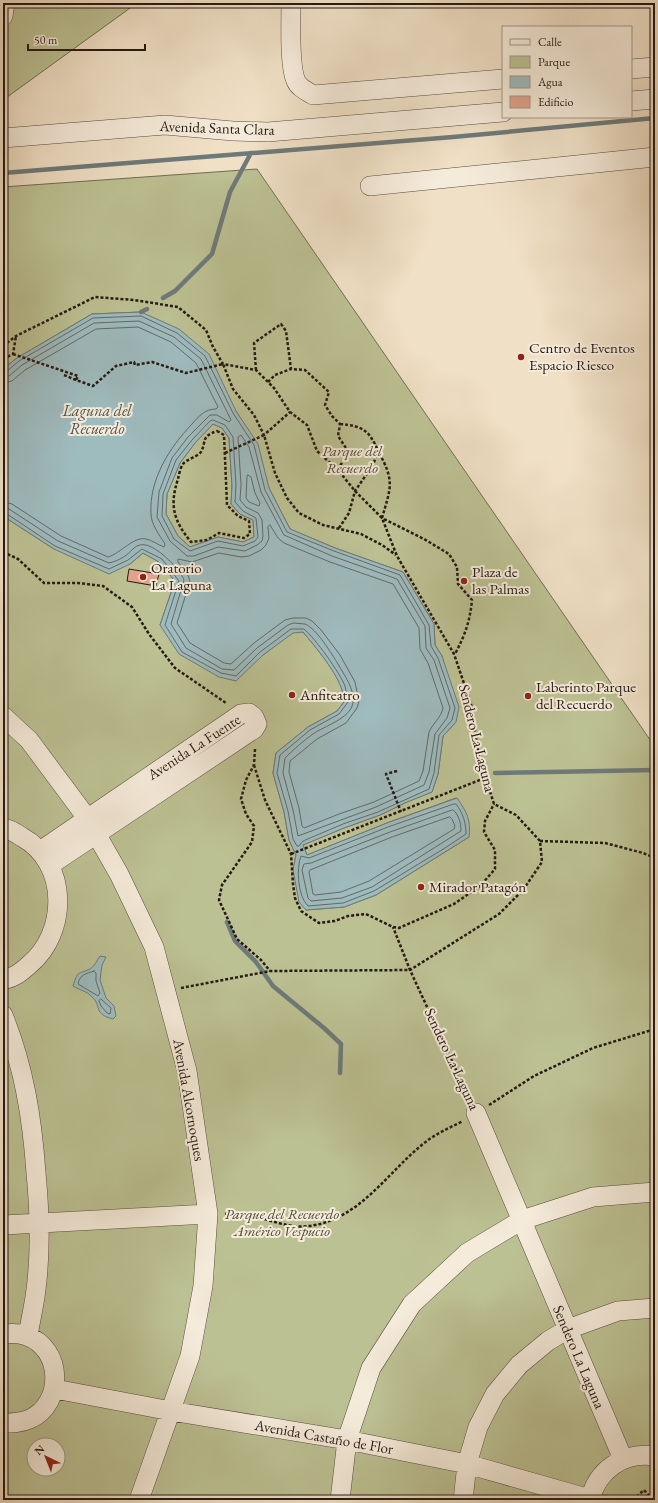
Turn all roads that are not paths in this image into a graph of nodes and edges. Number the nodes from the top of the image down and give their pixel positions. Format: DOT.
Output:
graph roads {
  1 [pos="5,3"];
  2 [pos="291,3"];
  3 [pos="3,16"];
  4 [pos="655,67"];
  5 [pos="632,69"];
  6 [pos="502,79"];
  7 [pos="655,99"];
  8 [pos="632,101"];
  9 [pos="502,112"];
  10 [pos="3,138"];
  11 [pos="655,157"];
  12 [pos="370,186"];
  13 [pos="3,716"];
  14 [pos="87,818"];
  15 [pos="3,828"];
  16 [pos="97,835"];
  17 [pos="45,858"];
  18 [pos="3,980"];
  19 [pos="3,1016"];
  20 [pos="476,1113"];
  21 [pos="655,1192"];
  22 [pos="208,1214"];
  23 [pos="522,1220"];
  24 [pos="40,1223"];
  25 [pos="3,1225"];
  26 [pos="655,1308"];
  27 [pos="568,1329"];
  28 [pos="3,1334"];
  29 [pos="28,1336"];
  30 [pos="54,1389"];
  31 [pos="171,1411"];
  32 [pos="3,1423"];
  33 [pos="347,1440"];
  34 [pos="655,1456"];
  35 [pos="623,1459"];
  36 [pos="467,1464"];
  37 [pos="590,1499"];
  38 [pos="139,1500"];
  39 [pos="340,1500"];
  40 [pos="463,1500"];
  1 -- 3 [label="street"];
  2 -- 6 [label="street"];
  4 -- 5 [label="street"];
  7 -- 8 [label="street"];
  9 -- 10 [label="street, Avenida Santa Clara"];
  11 -- 12 [label="street"];
  13 -- 14 [label="street, Avenida Alcornoques"];
  14 -- 16 [label="street, Avenida Alcornoques"];
  14 -- 16 [label="street, Avenida La Fuente"];
  14 -- 17 [label="street, Avenida La Fuente"];
  15 -- 17 [label="street"];
  16 -- 17 [label="street, Avenida La Fuente"];
  16 -- 22 [label="street, Avenida Alcornoques"];
  17 -- 18 [label="street"];
  19 -- 24 [label="street"];
  20 -- 23 [label="street, Sendero La Laguna"];
  21 -- 23 [label="street"];
  22 -- 24 [label="street"];
  22 -- 31 [label="street, Avenida Alcornoques"];
  23 -- 27 [label="street, Sendero La Laguna"];
  23 -- 33 [label="street"];
  24 -- 25 [label="street"];
  24 -- 29 [label="street"];
  26 -- 27 [label="street"];
  27 -- 35 [label="street, Sendero La Laguna"];
  27 -- 36 [label="street"];
  28 -- 29 [label="street"];
  29 -- 30 [label="street"];
  30 -- 31 [label="street, Avenida Castaño de Flor"];
  30 -- 32 [label="street"];
  31 -- 33 [label="street, Avenida Castaño de Flor"];
  31 -- 38 [label="street, Avenida Alcornoques"];
  33 -- 36 [label="street, Avenida Castaño de Flor"];
  33 -- 39 [label="street"];
  34 -- 35 [label="street"];
  35 -- 37 [label="street"];
  36 -- 37 [label="street, Avenida Castaño de Flor"];
  36 -- 40 [label="street"];
}
